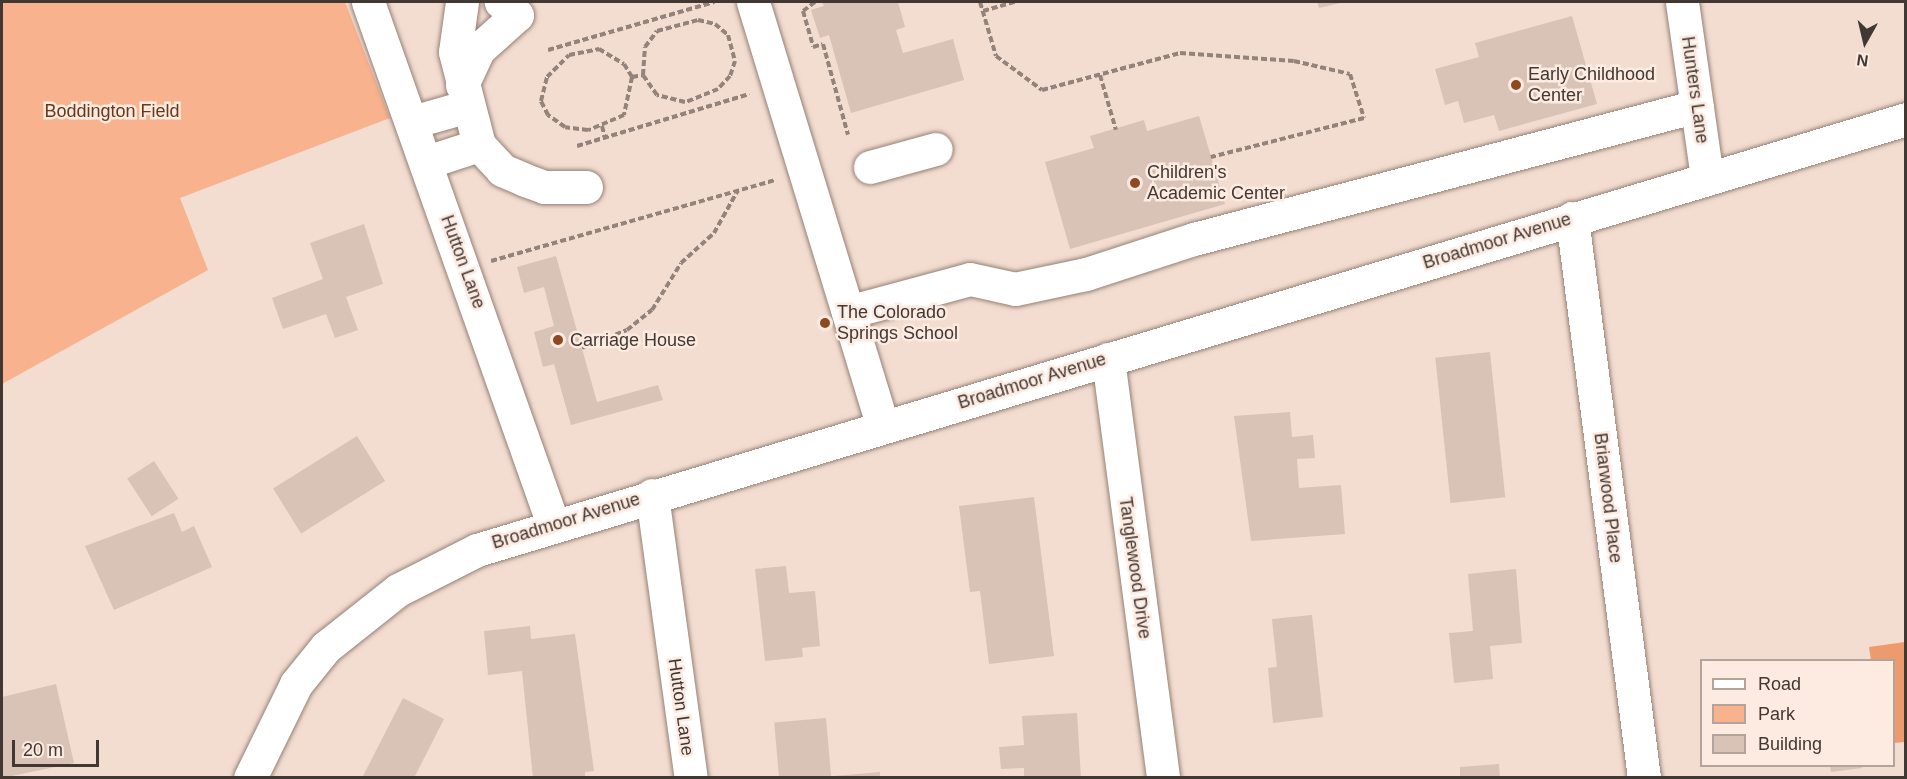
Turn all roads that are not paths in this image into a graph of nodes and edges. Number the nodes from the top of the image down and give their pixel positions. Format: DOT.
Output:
graph roads {
  1 [pos="368,2"];
  2 [pos="462,2"];
  3 [pos="501,2"];
  4 [pos="753,2"];
  5 [pos="1682,2"];
  6 [pos="465,95"];
  7 [pos="1697,106"];
  8 [pos="1905,119"];
  9 [pos="412,122"];
  10 [pos="480,145"];
  11 [pos="936,149"];
  12 [pos="427,162"];
  13 [pos="870,167"];
  14 [pos="1707,178"];
  15 [pos="586,187"];
  16 [pos="1572,218"];
  17 [pos="848,312"];
  18 [pos="1108,358"];
  19 [pos="882,425"];
  20 [pos="652,495"];
  21 [pos="553,524"];
  22 [pos="250,777"];
  23 [pos="691,777"];
  24 [pos="1163,777"];
  25 [pos="1644,777"];
  1 -- 9 [label="street, Hutton Lane"];
  2 -- 6 [label="street"];
  3 -- 6 [label="street"];
  4 -- 17 [label="street"];
  5 -- 7 [label="street, Hunters Lane"];
  6 -- 9 [label="street"];
  6 -- 10 [label="street"];
  7 -- 14 [label="street, Hunters Lane"];
  7 -- 17 [label="street"];
  8 -- 14 [label="street, Broadmoor Avenue"];
  9 -- 12 [label="street, Hutton Lane"];
  10 -- 12 [label="street"];
  10 -- 15 [label="street"];
  11 -- 13 [label="street"];
  12 -- 21 [label="street, Hutton Lane"];
  14 -- 16 [label="street, Broadmoor Avenue"];
  16 -- 18 [label="street, Broadmoor Avenue"];
  16 -- 25 [label="street, Briarwood Place"];
  17 -- 19 [label="street"];
  18 -- 19 [label="street, Broadmoor Avenue"];
  18 -- 24 [label="street, Tanglewood Drive"];
  19 -- 20 [label="street, Broadmoor Avenue"];
  20 -- 21 [label="street, Broadmoor Avenue"];
  20 -- 23 [label="street, Hutton Lane"];
  21 -- 22 [label="street, Broadmoor Avenue"];
}
